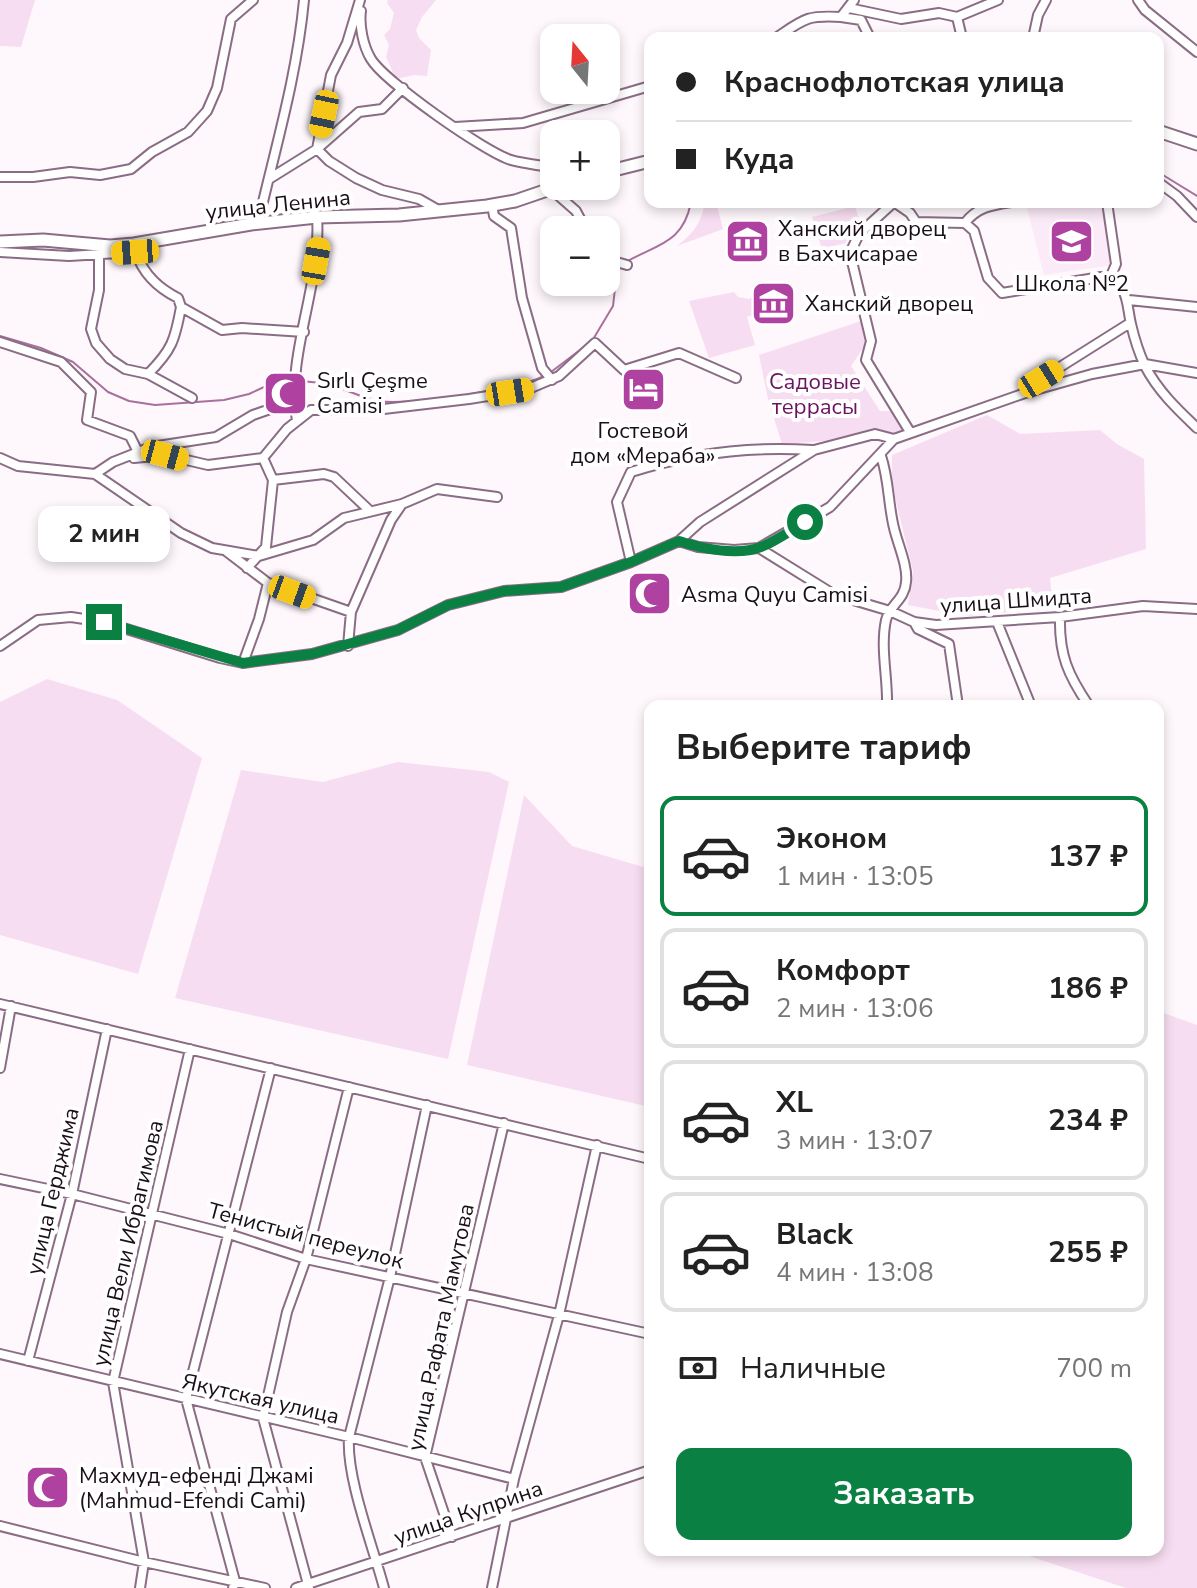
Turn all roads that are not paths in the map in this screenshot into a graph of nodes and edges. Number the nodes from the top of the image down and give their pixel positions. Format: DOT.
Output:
graph roads {
  1 [pos="253,0"];
  2 [pos="304,0"];
  3 [pos="361,0"];
  4 [pos="998,0"];
  5 [pos="1138,0"];
  6 [pos="1041,1"];
  7 [pos="852,4"];
  8 [pos="841,17"];
  9 [pos="957,17"];
  10 [pos="784,32"];
  11 [pos="867,32"];
  12 [pos="961,32"];
  13 [pos="1034,32"];
  14 [pos="1197,52"];
  15 [pos="403,88"];
  16 [pos="644,88"];
  17 [pos="454,127"];
  18 [pos="1164,133"];
  19 [pos="1197,144"];
  20 [pos="317,149"];
  21 [pos="644,162"];
  22 [pos="540,165"];
  23 [pos="620,168"];
  24 [pos="0,177"];
  25 [pos="268,180"];
  26 [pos="1164,186"];
  27 [pos="540,192"];
  28 [pos="566,200"];
  29 [pos="492,205"];
  30 [pos="887,208"];
  31 [pos="903,208"];
  32 [pos="984,208"];
  33 [pos="1108,208"];
  34 [pos="440,211"];
  35 [pos="579,216"];
  36 [pos="317,217"];
  37 [pos="1197,217"];
  38 [pos="258,223"];
  39 [pos="965,223"];
  40 [pos="0,242"];
  41 [pos="134,248"];
  42 [pos="0,252"];
  43 [pos="99,255"];
  44 [pos="620,263"];
  45 [pos="624,264"];
  46 [pos="1110,278"];
  47 [pos="1129,300"];
  48 [pos="181,307"];
  49 [pos="1197,307"];
  50 [pos="1130,323"];
  51 [pos="304,332"];
  52 [pos="0,342"];
  53 [pos="1145,364"];
  54 [pos="1197,373"];
  55 [pos="148,374"];
  56 [pos="549,376"];
  57 [pos="736,378"];
  58 [pos="1028,392"];
  59 [pos="192,398"];
  60 [pos="293,401"];
  61 [pos="297,421"];
  62 [pos="1197,428"];
  63 [pos="910,432"];
  64 [pos="894,439"];
  65 [pos="814,450"];
  66 [pos="138,452"];
  67 [pos="881,456"];
  68 [pos="0,458"];
  69 [pos="263,458"];
  70 [pos="113,462"];
  71 [pos="95,474"];
  72 [pos="273,480"];
  73 [pos="497,497"];
  74 [pos="402,504"];
  75 [pos="370,511"];
  76 [pos="679,541"];
  77 [pos="759,548"];
  78 [pos="226,551"];
  79 [pos="259,556"];
  80 [pos="631,562"];
  81 [pos="247,568"];
  82 [pos="268,583"];
  83 [pos="1197,609"];
  84 [pos="890,611"];
  85 [pos="351,612"];
  86 [pos="1060,617"];
  87 [pos="914,622"];
  88 [pos="997,622"];
  89 [pos="0,646"];
  90 [pos="348,646"];
  91 [pos="243,663"];
  92 [pos="887,700"];
  93 [pos="957,700"];
  94 [pos="1029,700"];
  95 [pos="1085,700"];
  96 [pos="0,1004"];
  97 [pos="11,1006"];
  98 [pos="107,1029"];
  99 [pos="190,1049"];
  100 [pos="0,1068"];
  101 [pos="271,1068"];
  102 [pos="349,1087"];
  103 [pos="427,1105"];
  104 [pos="504,1123"];
  105 [pos="597,1145"];
  106 [pos="644,1157"];
  107 [pos="0,1179"];
  108 [pos="72,1194"];
  109 [pos="154,1215"];
  110 [pos="229,1234"];
  111 [pos="306,1259"];
  112 [pos="390,1277"];
  113 [pos="465,1293"];
  114 [pos="559,1315"];
  115 [pos="644,1333"];
  116 [pos="0,1354"];
  117 [pos="28,1361"];
  118 [pos="113,1382"];
  119 [pos="186,1399"];
  120 [pos="263,1418"];
  121 [pos="349,1437"];
  122 [pos="425,1457"];
  123 [pos="644,1472"];
  124 [pos="514,1479"];
  125 [pos="505,1519"];
  126 [pos="0,1526"];
  127 [pos="452,1537"];
  128 [pos="144,1562"];
  129 [pos="377,1562"];
  130 [pos="234,1584"];
  131 [pos="309,1586"];
  132 [pos="140,1588"];
  133 [pos="265,1588"];
  134 [pos="296,1588"];
  135 [pos="384,1588"];
  136 [pos="492,1588"];
  1 -- 24 [label="street"];
  2 -- 25 [label="street"];
  3 -- 15 [label="street"];
  3 -- 20 [label="street"];
  4 -- 9 [label="street"];
  5 -- 14 [label="street"];
  6 -- 13 [label="street"];
  7 -- 8 [label="street"];
  7 -- 9 [label="street"];
  8 -- 10 [label="street"];
  8 -- 11 [label="street"];
  9 -- 12 [label="street"];
  15 -- 17 [label="street"];
  15 -- 20 [label="street"];
  16 -- 17 [label="street"];
  17 -- 22 [label="street"];
  18 -- 19 [label="main road"];
  20 -- 25 [label="street"];
  20 -- 34 [label="street"];
  21 -- 23 [label="main road"];
  25 -- 38 [label="street"];
  26 -- 37 [label="street"];
  27 -- 29 [label="main road, улица Ленина"];
  28 -- 35 [label="street"];
  29 -- 34 [label="main road, улица Ленина"];
  29 -- 56 [label="street"];
  30 -- 63 [label="street"];
  31 -- 39 [label="street"];
  32 -- 39 [label="street"];
  33 -- 46 [label="street"];
  34 -- 36 [label="main road, улица Ленина"];
  36 -- 38 [label="main road, улица Ленина"];
  36 -- 51 [label="street"];
  38 -- 41 [label="main road, улица Ленина"];
  39 -- 46 [label="street"];
  40 -- 41 [label="main road, улица Ленина"];
  41 -- 43 [label="street"];
  41 -- 48 [label="street"];
  42 -- 43 [label="street"];
  43 -- 55 [label="street"];
  44 -- 45 [label="street"];
  46 -- 47 [label="street"];
  47 -- 49 [label="street"];
  47 -- 50 [label="street"];
  48 -- 51 [label="street"];
  48 -- 55 [label="street"];
  50 -- 53 [label="street"];
  50 -- 58 [label="street"];
  51 -- 60 [label="street"];
  52 -- 66 [label="street"];
  53 -- 54 [label="street"];
  53 -- 58 [label="street"];
  53 -- 62 [label="street"];
  55 -- 59 [label="street"];
  56 -- 57 [label="street"];
  56 -- 61 [label="street"];
  58 -- 63 [label="street"];
  60 -- 61 [label="street"];
  60 -- 66 [label="street"];
  61 -- 69 [label="street"];
  63 -- 64 [label="street"];
  64 -- 65 [label="street"];
  64 -- 67 [label="street"];
  65 -- 76 [label="street"];
  65 -- 80 [label="street"];
  66 -- 70 [label="street"];
  67 -- 77 [label="street"];
  67 -- 84 [label="street"];
  68 -- 71 [label="street"];
  69 -- 70 [label="street"];
  69 -- 72 [label="street"];
  70 -- 71 [label="street"];
  71 -- 78 [label="street"];
  72 -- 75 [label="street"];
  72 -- 79 [label="street"];
  73 -- 74 [label="street"];
  74 -- 75 [label="street"];
  74 -- 85 [label="street"];
  75 -- 79 [label="street"];
  76 -- 77 [label="street"];
  76 -- 80 [label="street"];
  77 -- 84 [label="street, улица Шмидта"];
  78 -- 79 [label="street"];
  78 -- 81 [label="street"];
  79 -- 81 [label="street"];
  80 -- 90 [label="street"];
  81 -- 82 [label="street"];
  82 -- 85 [label="street"];
  82 -- 91 [label="street"];
  83 -- 86 [label="street, улица Шмидта"];
  84 -- 87 [label="street, улица Шмидта"];
  84 -- 92 [label="street"];
  85 -- 90 [label="street"];
  86 -- 88 [label="street, улица Шмидта"];
  86 -- 95 [label="street"];
  87 -- 88 [label="street, улица Шмидта"];
  87 -- 93 [label="street"];
  88 -- 94 [label="street"];
  89 -- 91 [label="street"];
  90 -- 91 [label="street"];
  96 -- 97 [label="street"];
  97 -- 98 [label="street"];
  97 -- 100 [label="street"];
  98 -- 99 [label="street"];
  98 -- 108 [label="street, улица Герджима"];
  99 -- 101 [label="street"];
  99 -- 109 [label="street, улица Вели Ибрагимова"];
  101 -- 102 [label="street"];
  101 -- 110 [label="street"];
  102 -- 103 [label="street"];
  102 -- 111 [label="street"];
  103 -- 104 [label="street"];
  103 -- 112 [label="street"];
  104 -- 105 [label="street"];
  104 -- 113 [label="street, улица Рафата Мамутова"];
  105 -- 106 [label="street"];
  105 -- 114 [label="street"];
  107 -- 108 [label="street, Тенистый переулок"];
  108 -- 109 [label="street, Тенистый переулок"];
  108 -- 117 [label="street, улица Герджима"];
  109 -- 110 [label="street, Тенистый переулок"];
  109 -- 118 [label="street, улица Вели Ибрагимова"];
  110 -- 111 [label="street, Тенистый переулок"];
  110 -- 119 [label="street"];
  111 -- 112 [label="street, Тенистый переулок"];
  111 -- 120 [label="street"];
  112 -- 113 [label="street, Тенистый переулок"];
  112 -- 121 [label="street"];
  113 -- 114 [label="street, Тенистый переулок"];
  113 -- 122 [label="street, улица Рафата Мамутова"];
  114 -- 115 [label="street, Тенистый переулок"];
  114 -- 124 [label="street"];
  116 -- 117 [label="street, Якутская улица"];
  117 -- 118 [label="street, Якутская улица"];
  118 -- 119 [label="street, Якутская улица"];
  118 -- 128 [label="street, улица Вели Ибрагимова"];
  119 -- 120 [label="street, Якутская улица"];
  119 -- 130 [label="street"];
  120 -- 121 [label="street, Якутская улица"];
  120 -- 131 [label="street"];
  121 -- 122 [label="street, Якутская улица"];
  121 -- 129 [label="street"];
  122 -- 124 [label="street, Якутская улица"];
  122 -- 127 [label="street, улица Рафата Мамутова"];
  123 -- 125 [label="street, улица Куприна"];
  124 -- 125 [label="street"];
  125 -- 127 [label="street, улица Куприна"];
  125 -- 136 [label="street"];
  126 -- 128 [label="street"];
  127 -- 129 [label="street, улица Куприна"];
  128 -- 130 [label="street"];
  128 -- 132 [label="street, улица Вели Ибрагимова"];
  129 -- 131 [label="street, улица Куприна"];
  129 -- 135 [label="street"];
  130 -- 133 [label="street"];
  131 -- 134 [label="street, улица Куприна"];
}
